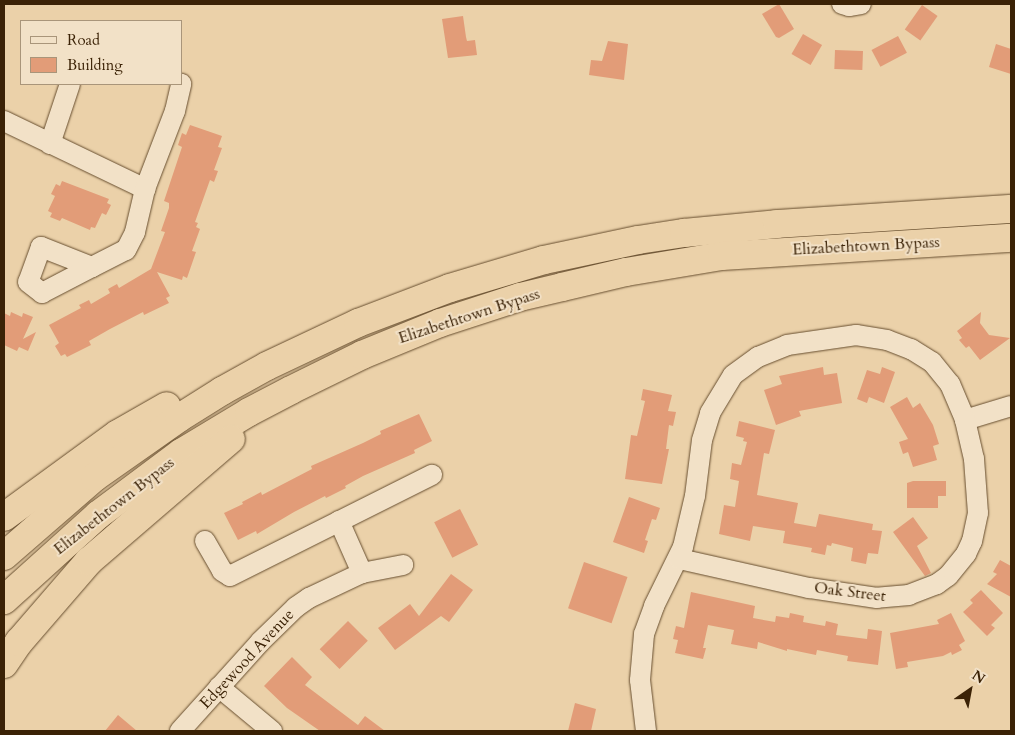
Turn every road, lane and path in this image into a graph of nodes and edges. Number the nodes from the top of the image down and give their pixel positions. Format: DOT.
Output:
graph roads {
  1 [pos="842,4"];
  2 [pos="861,4"];
  3 [pos="70,85"];
  4 [pos="180,85"];
  5 [pos="4,121"];
  6 [pos="50,144"];
  7 [pos="145,189"];
  8 [pos="1011,209"];
  9 [pos="1011,238"];
  10 [pos="92,267"];
  11 [pos="312,344"];
  12 [pos="291,390"];
  13 [pos="1011,406"];
  14 [pos="965,420"];
  15 [pos="432,475"];
  16 [pos="4,517"];
  17 [pos="339,521"];
  18 [pos="205,540"];
  19 [pos="4,556"];
  20 [pos="679,559"];
  21 [pos="403,566"];
  22 [pos="362,573"];
  23 [pos="4,600"];
  24 [pos="4,664"];
  25 [pos="219,687"];
  26 [pos="180,731"];
  27 [pos="272,731"];
  28 [pos="646,731"];
  1 -- 2 [label="street"];
  3 -- 6 [label="street"];
  4 -- 7 [label="street"];
  5 -- 6 [label="street"];
  6 -- 7 [label="street"];
  7 -- 10 [label="street"];
  8 -- 11 [label="highway, Elizabethtown Bypass"];
  9 -- 12 [label="highway, Elizabethtown Bypass"];
  11 -- 16 [label="highway"];
  11 -- 19 [label="highway, Elizabethtown Bypass"];
  12 -- 23 [label="highway, Elizabethtown Bypass"];
  12 -- 24 [label="highway"];
  13 -- 14 [label="street"];
  14 -- 20 [label="street, Oak Street"];
  14 -- 20 [label="street, Oak Street"];
  15 -- 17 [label="street"];
  17 -- 18 [label="street"];
  17 -- 22 [label="street"];
  20 -- 28 [label="street, Oak Street"];
  21 -- 22 [label="street, Edgewood Avenue"];
  22 -- 25 [label="street, Edgewood Avenue"];
  25 -- 26 [label="street, Edgewood Avenue"];
  25 -- 27 [label="street"];
}
